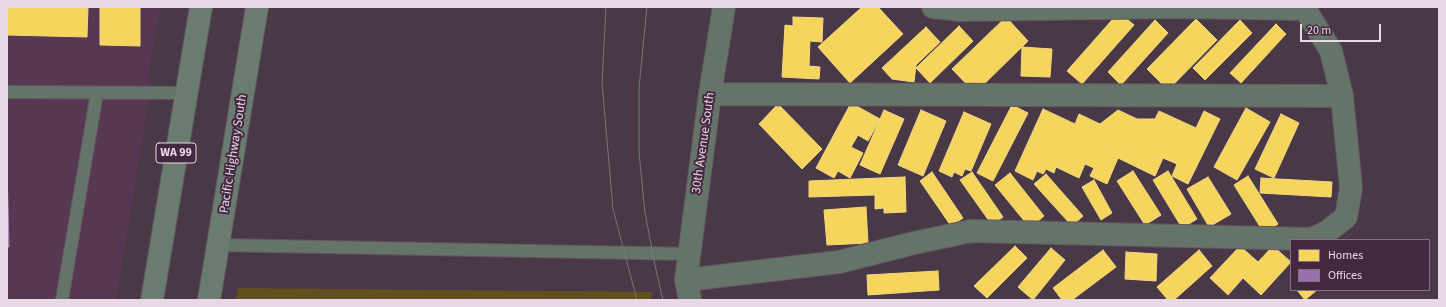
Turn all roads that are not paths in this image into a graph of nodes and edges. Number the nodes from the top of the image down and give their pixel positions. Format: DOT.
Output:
graph roads {
  1 [pos="201,7"];
  2 [pos="257,7"];
  3 [pos="724,7"];
  4 [pos="933,7"];
  5 [pos="7,92"];
  6 [pos="97,93"];
  7 [pos="186,93"];
  8 [pos="710,94"];
  9 [pos="1342,96"];
  10 [pos="219,245"];
  11 [pos="690,254"];
  12 [pos="688,290"];
  13 [pos="62,300"];
  14 [pos="152,300"];
  15 [pos="210,300"];
  16 [pos="676,300"];
  1 -- 7 [label="main road, WA 99"];
  2 -- 10 [label="main road, Pacific Highway South"];
  3 -- 8 [label="street, 30th Avenue South"];
  4 -- 9 [label="street"];
  5 -- 6 [label="lane"];
  6 -- 7 [label="lane"];
  6 -- 13 [label="lane"];
  7 -- 14 [label="main road, WA 99"];
  8 -- 9 [label="street"];
  8 -- 11 [label="street, 30th Avenue South"];
  9 -- 12 [label="street"];
  10 -- 11 [label="lane"];
  10 -- 15 [label="main road, Pacific Highway South"];
  11 -- 12 [label="street, 30th Avenue South"];
  12 -- 16 [label="street, 30th Avenue South"];
}
